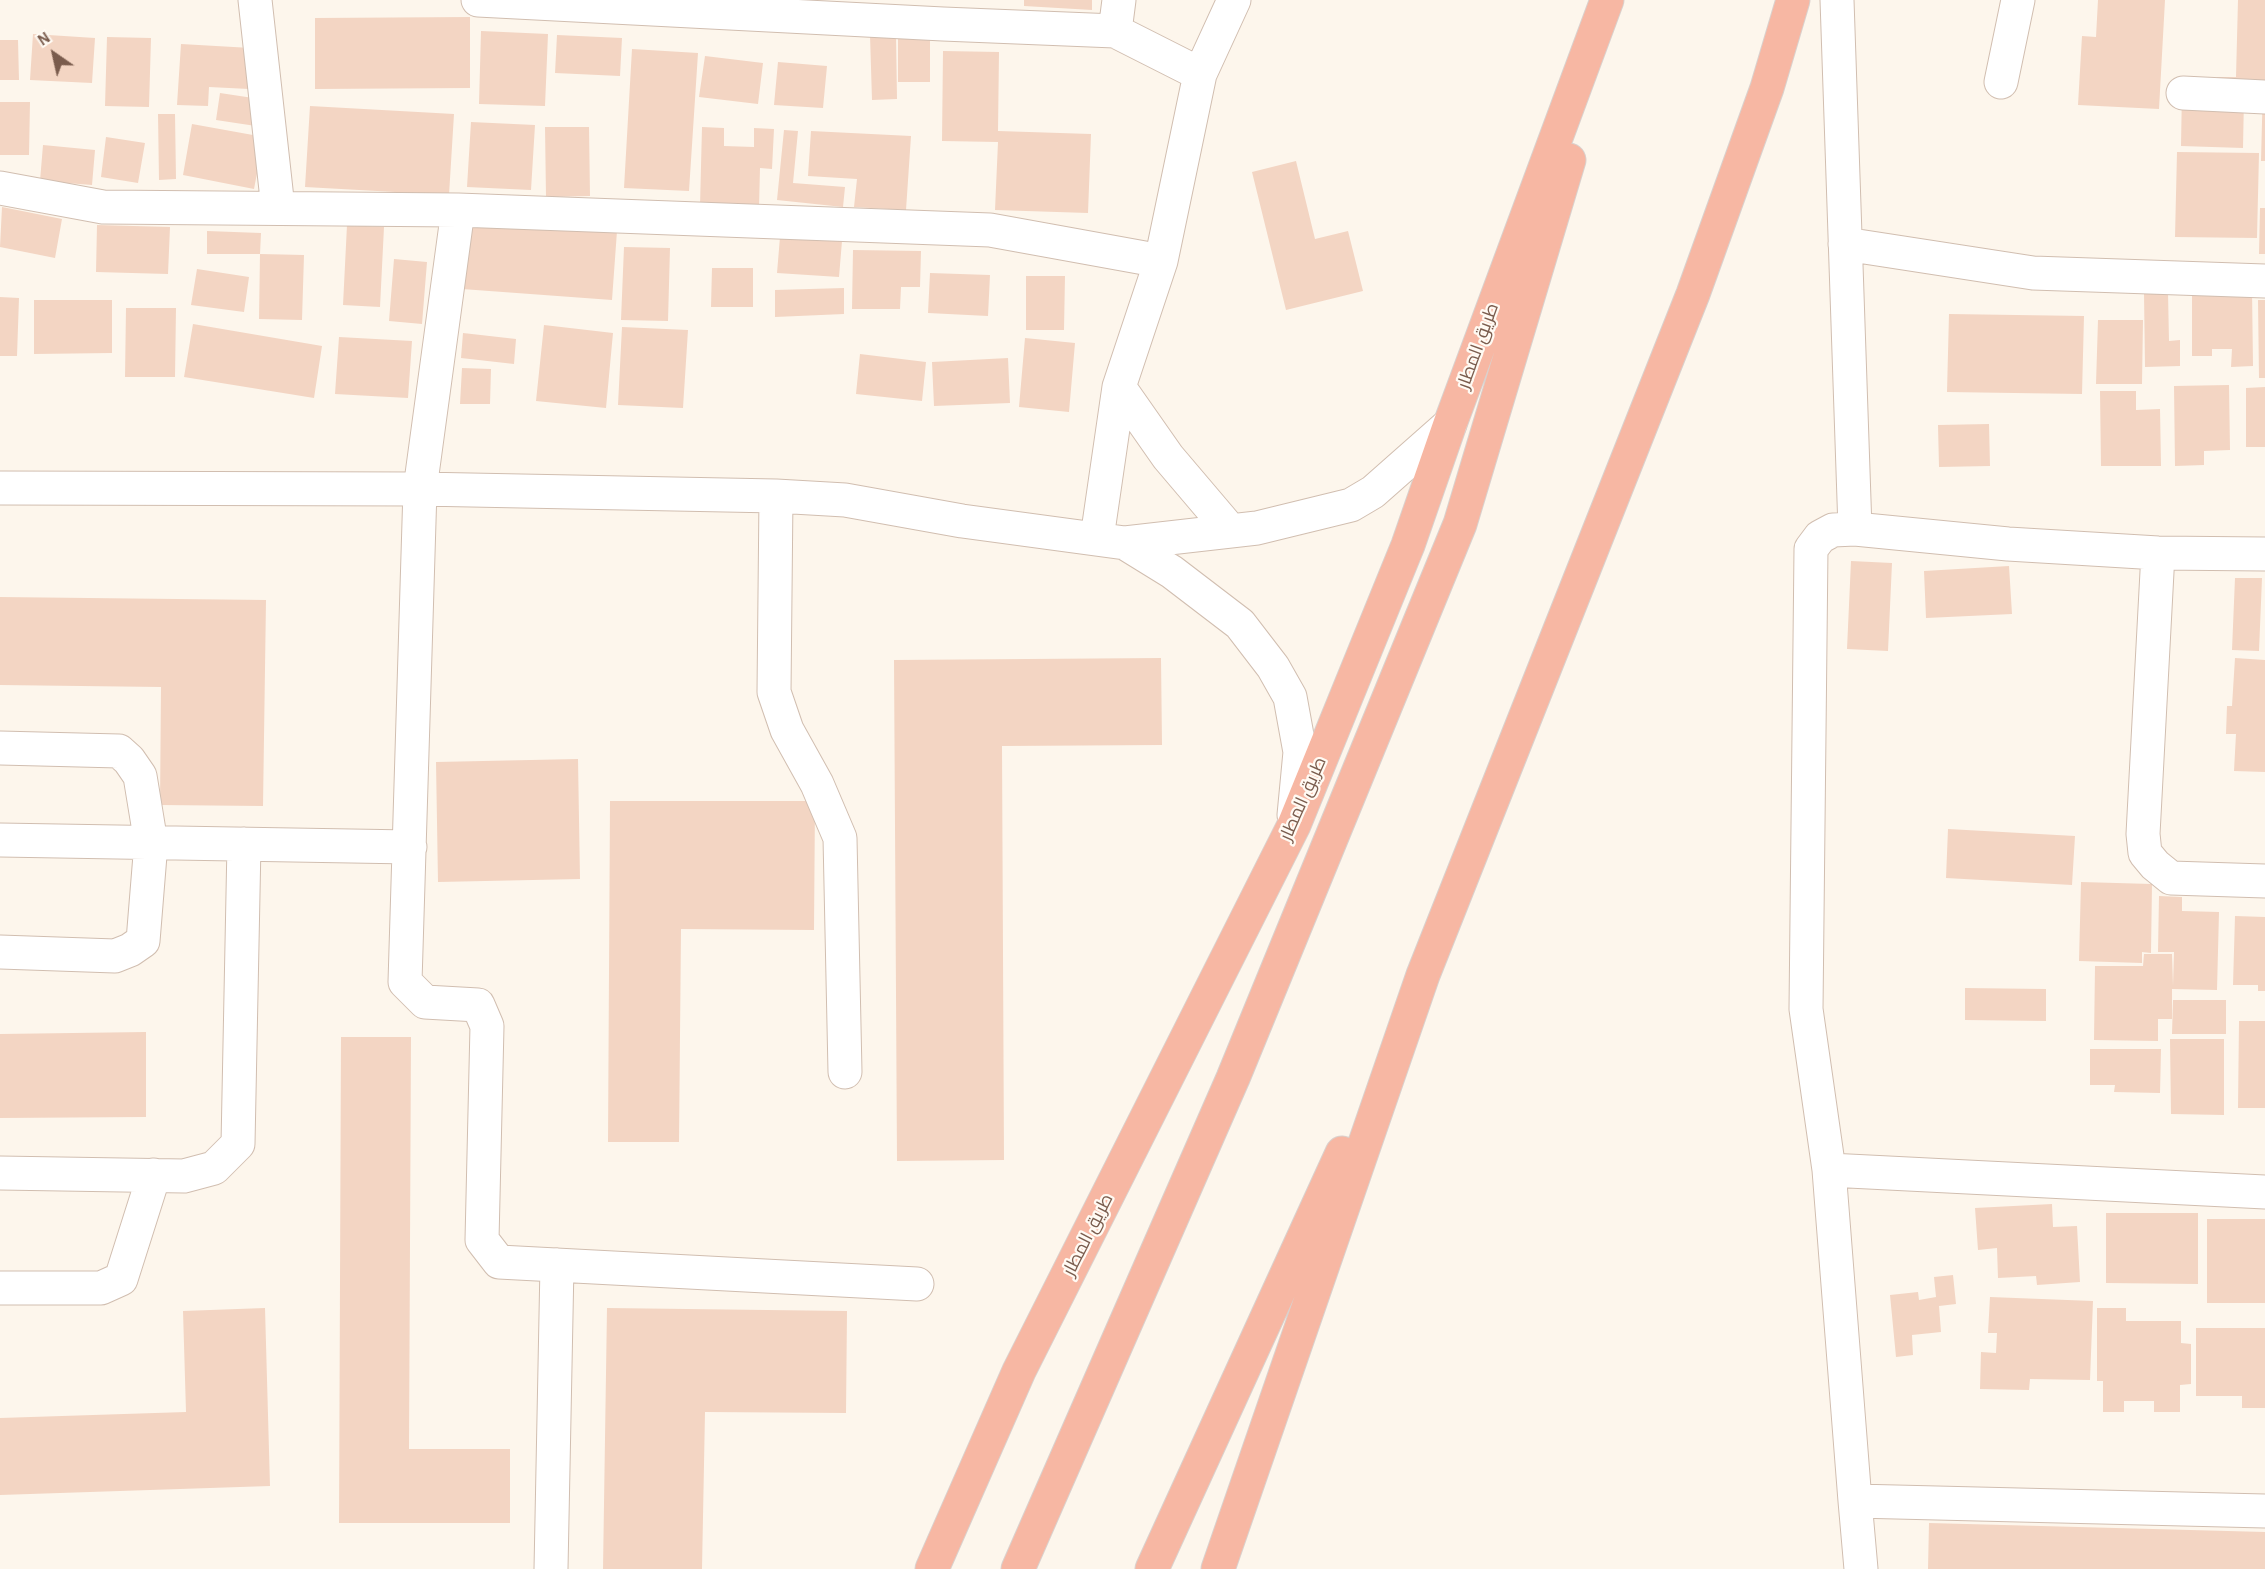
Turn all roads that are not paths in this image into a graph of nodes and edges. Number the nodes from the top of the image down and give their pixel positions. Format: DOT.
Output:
graph roads {
  1 [pos="255,0"];
  2 [pos="478,0"];
  3 [pos="1234,0"];
  4 [pos="1607,0"];
  5 [pos="1617,0"];
  6 [pos="1793,0"];
  7 [pos="1837,0"];
  8 [pos="2018,0"];
  9 [pos="1117,16"];
  10 [pos="1200,74"];
  11 [pos="2001,82"];
  12 [pos="2183,93"];
  13 [pos="2265,97"];
  14 [pos="0,188"];
  15 [pos="278,208"];
  16 [pos="458,210"];
  17 [pos="1845,244"];
  18 [pos="1161,261"];
  19 [pos="2265,281"];
  20 [pos="1119,387"];
  21 [pos="1450,424"];
  22 [pos="0,488"];
  23 [pos="420,489"];
  24 [pos="776,496"];
  25 [pos="1855,529"];
  26 [pos="1230,530"];
  27 [pos="1111,540"];
  28 [pos="2158,553"];
  29 [pos="2265,554"];
  30 [pos="0,748"];
  31 [pos="1294,825"];
  32 [pos="0,840"];
  33 [pos="151,843"];
  34 [pos="244,844"];
  35 [pos="410,847"];
  36 [pos="2265,881"];
  37 [pos="0,952"];
  38 [pos="1423,975"];
  39 [pos="845,1072"];
  40 [pos="1829,1170"];
  41 [pos="0,1173"];
  42 [pos="154,1175"];
  43 [pos="2265,1192"];
  44 [pos="557,1265"];
  45 [pos="917,1284"];
  46 [pos="0,1288"];
  47 [pos="1854,1501"];
  48 [pos="2265,1511"];
  49 [pos="552,1569"];
  50 [pos="932,1569"];
  51 [pos="1018,1569"];
  52 [pos="1152,1569"];
  53 [pos="1218,1569"];
  54 [pos="1861,1569"];
  1 -- 15 [label="street"];
  2 -- 9 [label="street"];
  3 -- 10 [label="street"];
  4 -- 21 [label="highway, طريق المطار"];
  5 -- 51 [label="highway"];
  6 -- 38 [label="highway"];
  7 -- 17 [label="street"];
  8 -- 11 [label="street"];
  9 -- 10 [label="street"];
  10 -- 18 [label="street"];
  12 -- 13 [label="street"];
  14 -- 15 [label="street"];
  15 -- 16 [label="street"];
  16 -- 18 [label="street"];
  16 -- 23 [label="street"];
  17 -- 19 [label="street"];
  17 -- 25 [label="street"];
  18 -- 20 [label="street"];
  20 -- 26 [label="street"];
  20 -- 27 [label="street"];
  21 -- 26 [label="street"];
  21 -- 31 [label="highway, طريق المطار"];
  22 -- 23 [label="street"];
  23 -- 24 [label="street"];
  23 -- 35 [label="street"];
  24 -- 27 [label="street"];
  24 -- 39 [label="street"];
  25 -- 28 [label="street"];
  25 -- 40 [label="street"];
  26 -- 27 [label="street"];
  27 -- 31 [label="street"];
  28 -- 29 [label="street"];
  28 -- 36 [label="street"];
  30 -- 33 [label="street"];
  31 -- 50 [label="highway, طريق المطار"];
  32 -- 33 [label="street"];
  33 -- 34 [label="street"];
  33 -- 37 [label="street"];
  34 -- 35 [label="street"];
  34 -- 42 [label="street"];
  35 -- 44 [label="street"];
  38 -- 52 [label="highway"];
  38 -- 53 [label="highway"];
  40 -- 43 [label="street"];
  40 -- 47 [label="street"];
  41 -- 42 [label="street"];
  42 -- 46 [label="street"];
  44 -- 45 [label="street"];
  44 -- 49 [label="street"];
  47 -- 48 [label="street"];
  47 -- 54 [label="street"];
}
